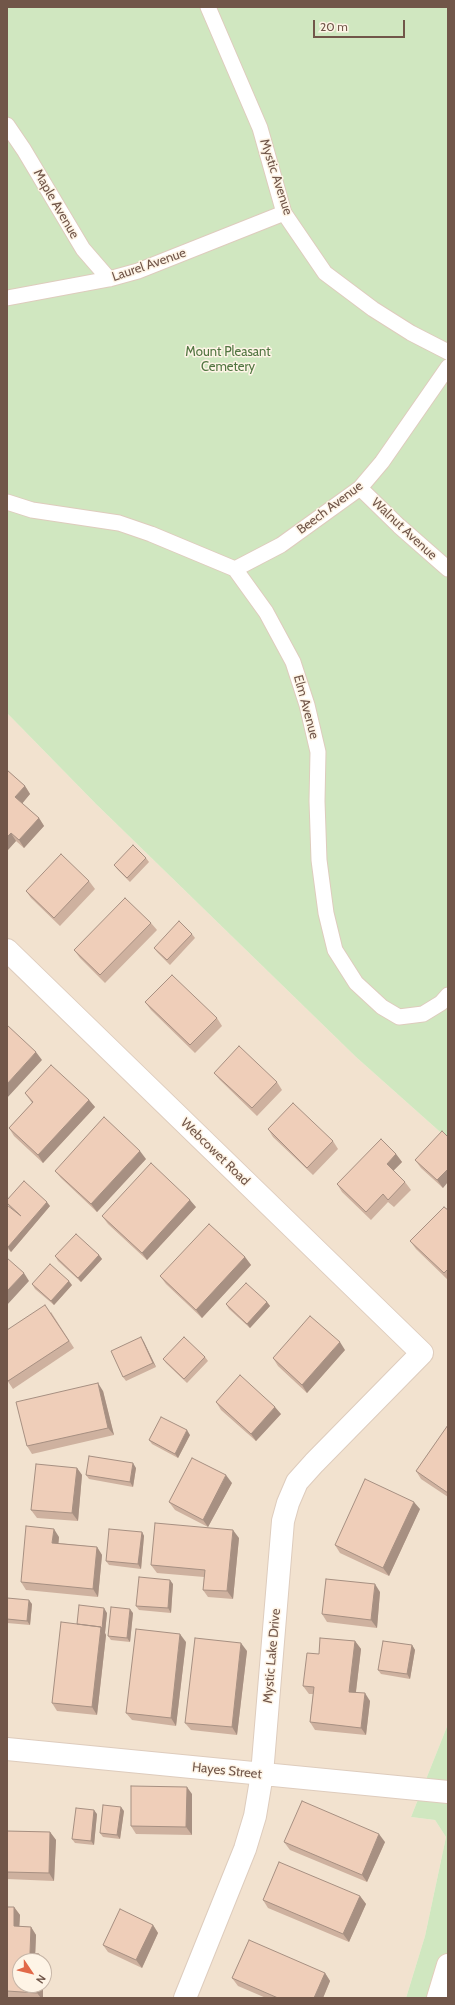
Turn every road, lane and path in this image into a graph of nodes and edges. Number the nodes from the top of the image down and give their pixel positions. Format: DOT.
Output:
graph roads {
  1 [pos="208,7"];
  2 [pos="7,125"];
  3 [pos="284,213"];
  4 [pos="109,279"];
  5 [pos="7,298"];
  6 [pos="448,352"];
  7 [pos="448,367"];
  8 [pos="360,488"];
  9 [pos="7,502"];
  10 [pos="235,569"];
  11 [pos="448,569"];
  12 [pos="7,950"];
  13 [pos="448,995"];
  14 [pos="422,1353"];
  15 [pos="7,1749"];
  16 [pos="262,1774"];
  17 [pos="448,1792"];
  18 [pos="448,1965"];
  19 [pos="185,1998"];
  20 [pos="438,1998"];
  1 -- 3 [label="lane, Mystic Avenue"];
  2 -- 4 [label="lane, Maple Avenue"];
  3 -- 4 [label="lane, Laurel Avenue"];
  3 -- 6 [label="lane, Mystic Avenue"];
  4 -- 5 [label="lane, Laurel Avenue"];
  7 -- 8 [label="lane, Beech Avenue"];
  8 -- 10 [label="lane, Beech Avenue"];
  8 -- 11 [label="lane, Walnut Avenue"];
  9 -- 10 [label="lane"];
  10 -- 13 [label="lane, Elm Avenue"];
  12 -- 14 [label="street, Webcowet Road"];
  14 -- 16 [label="street, Mystic Lake Drive"];
  15 -- 16 [label="street, Hayes Street"];
  16 -- 17 [label="street, Hayes Street"];
  16 -- 19 [label="street, Mystic Lake Drive"];
  18 -- 20 [label="street"];
}
